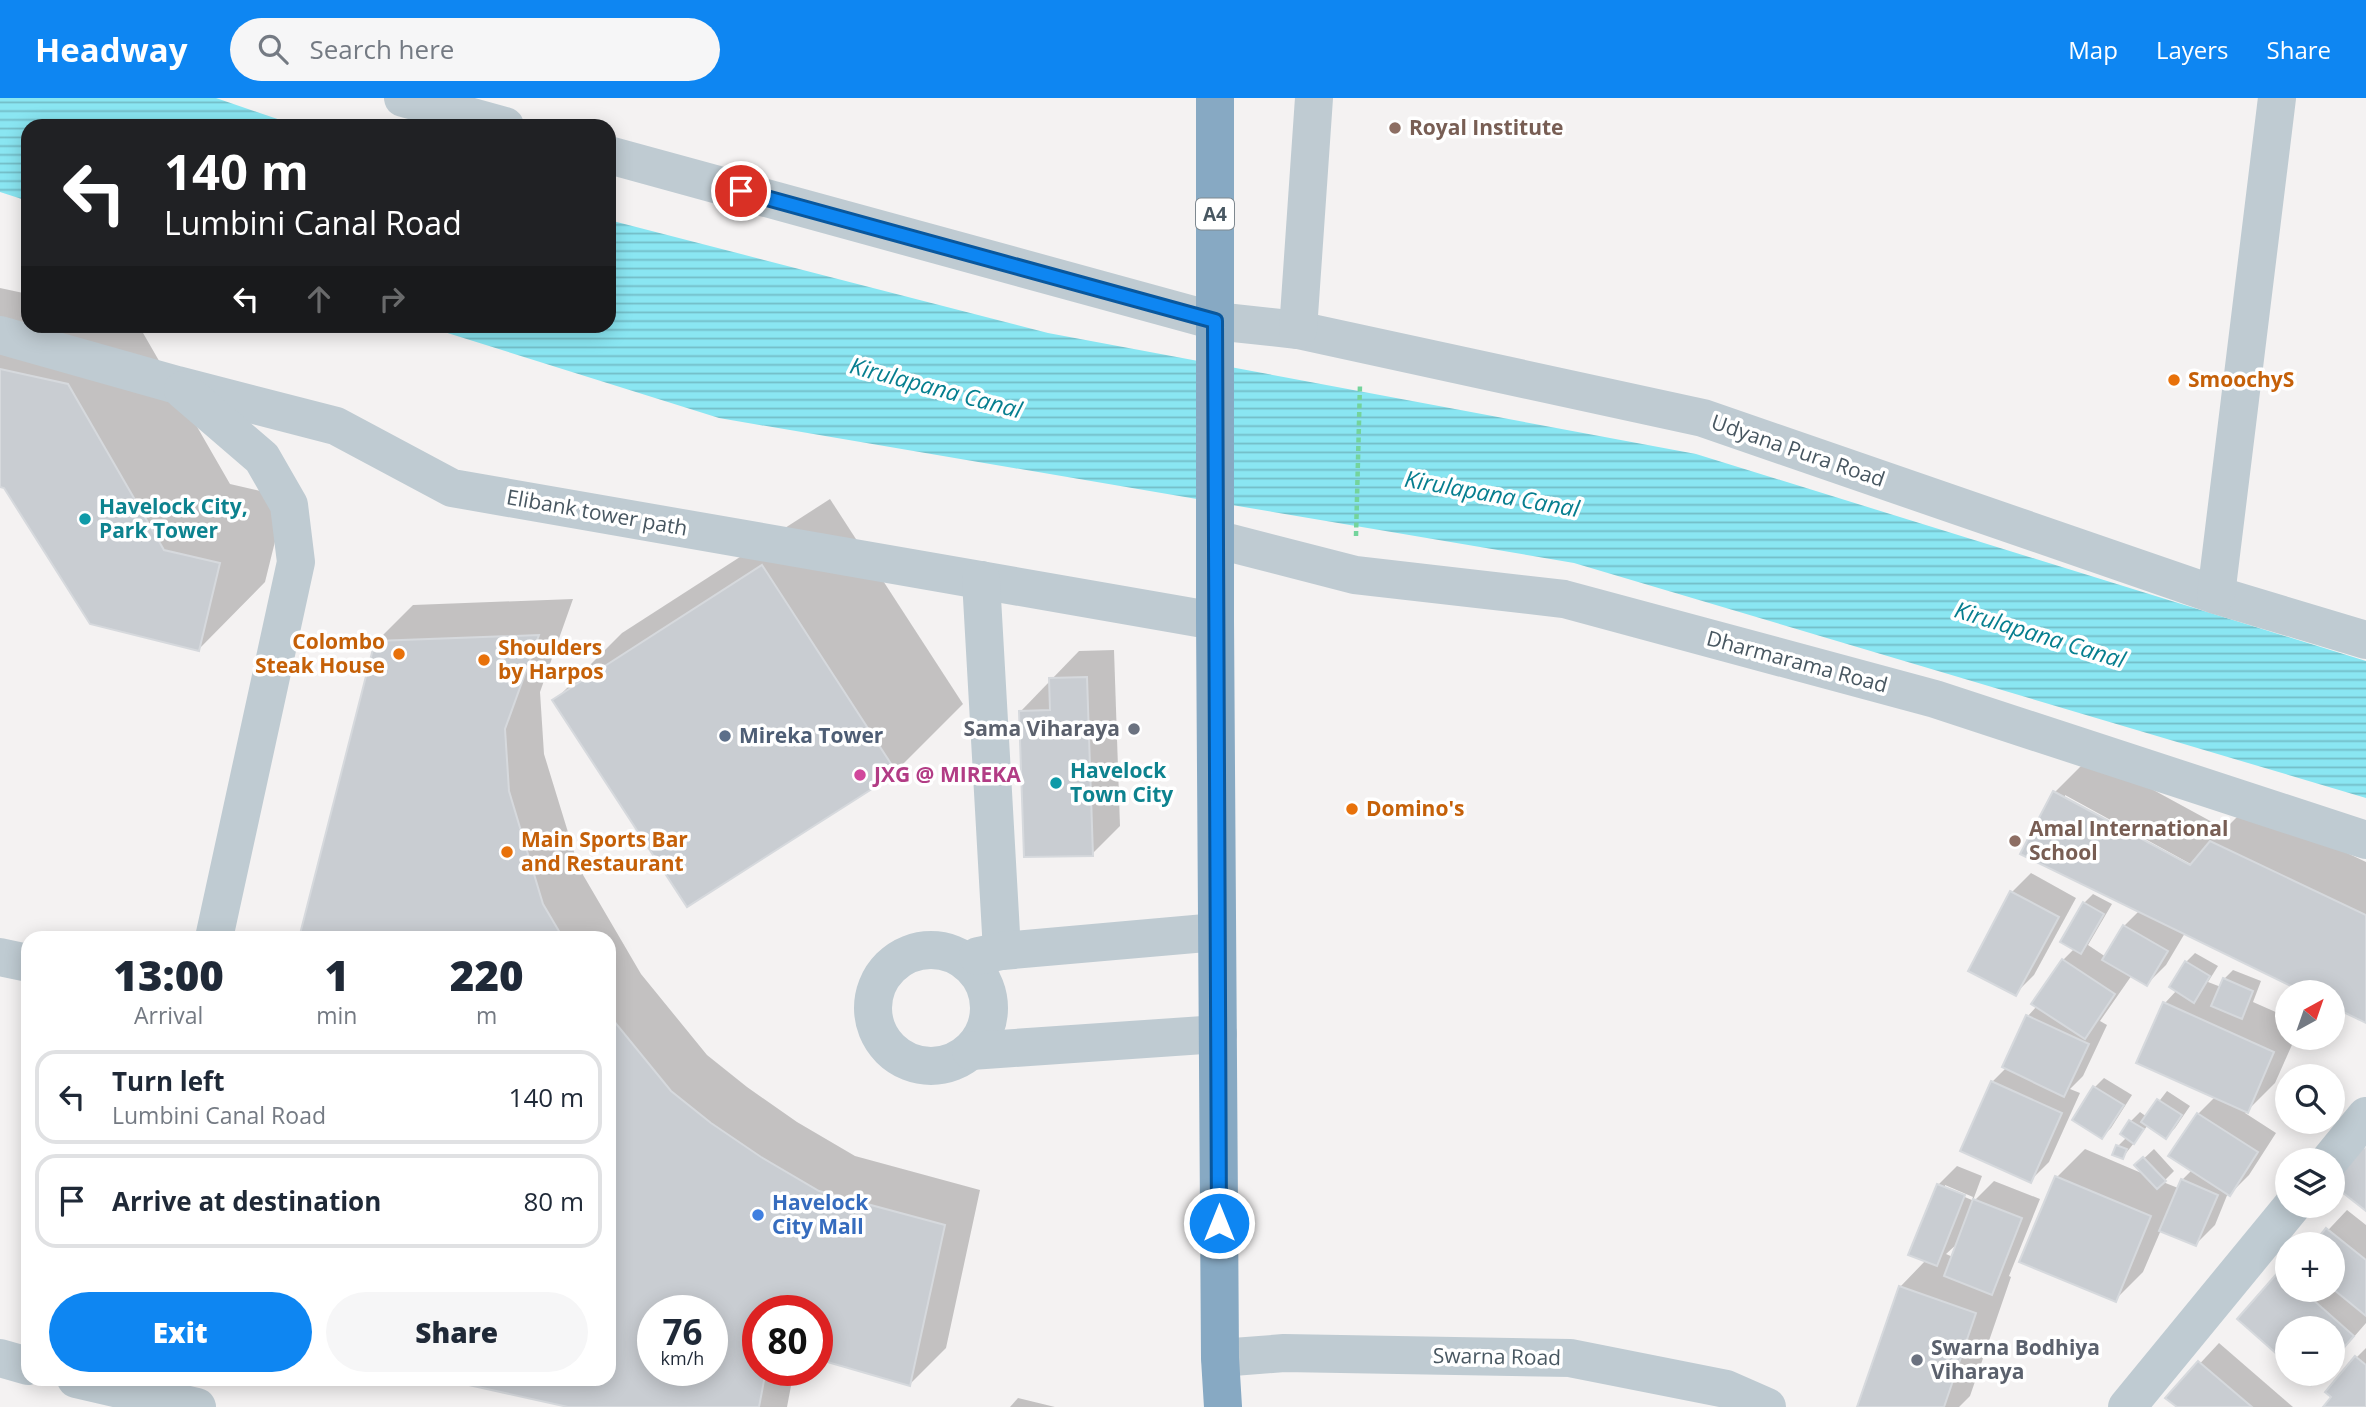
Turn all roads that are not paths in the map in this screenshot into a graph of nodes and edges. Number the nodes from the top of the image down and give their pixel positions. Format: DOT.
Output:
graph roads {
  1 [pos="403,98"];
  2 [pos="1215,98"];
  3 [pos="1314,98"];
  4 [pos="2277,98"];
  5 [pos="480,119"];
  6 [pos="616,157"];
  7 [pos="1215,326"];
  8 [pos="1298,330"];
  9 [pos="0,335"];
  10 [pos="177,384"];
  11 [pos="1215,525"];
  12 [pos="981,580"];
  13 [pos="2216,595"];
  14 [pos="1215,621"];
  15 [pos="2366,640"];
  16 [pos="2366,840"];
  17 [pos="213,931"];
  18 [pos="1217,932"];
  19 [pos="1002,951"];
  20 [pos="0,957"];
  21 [pos="962,960"];
  22 [pos="21,962"];
  23 [pos="1218,1034"];
  24 [pos="971,1051"];
  25 [pos="2366,1116"];
  26 [pos="2340,1148"];
  27 [pos="2282,1218"];
  28 [pos="1220,1357"];
  29 [pos="0,1358"];
  30 [pos="21,1364"];
  31 [pos="115,1386"];
  32 [pos="197,1407"];
  33 [pos="1223,1407"];
  34 [pos="1767,1407"];
  35 [pos="2127,1407"];
  1 -- 5 [label="street"];
  2 -- 7 [label="highway, A4"];
  3 -- 8 [label="street"];
  4 -- 13 [label="street"];
  6 -- 7 [label="street, Udyana Pura Road"];
  7 -- 8 [label="street, Udyana Pura Road"];
  7 -- 11 [label="highway, A4"];
  8 -- 13 [label="street, Udyana Pura Road"];
  9 -- 10 [label="street, Elibank tower path"];
  10 -- 12 [label="street, Elibank tower path"];
  10 -- 17 [label="street"];
  11 -- 14 [label="highway, A4"];
  11 -- 16 [label="street, Dharmarama Road"];
  12 -- 14 [label="street, Elibank tower path"];
  12 -- 19 [label="street"];
  13 -- 15 [label="street, Udyana Pura Road"];
  14 -- 18 [label="highway, A4"];
  18 -- 19 [label="street"];
  18 -- 23 [label="highway, A4"];
  19 -- 21 [label="street"];
  20 -- 22 [label="street"];
  21 -- 24 [label="street"];
  21 -- 24 [label="street"];
  23 -- 24 [label="street"];
  23 -- 28 [label="highway, A4"];
  25 -- 26 [label="street"];
  27 -- 35 [label="street"];
  28 -- 33 [label="highway, A4"];
  28 -- 34 [label="street, Swarna Road"];
  29 -- 30 [label="street"];
  31 -- 32 [label="street"];
}
